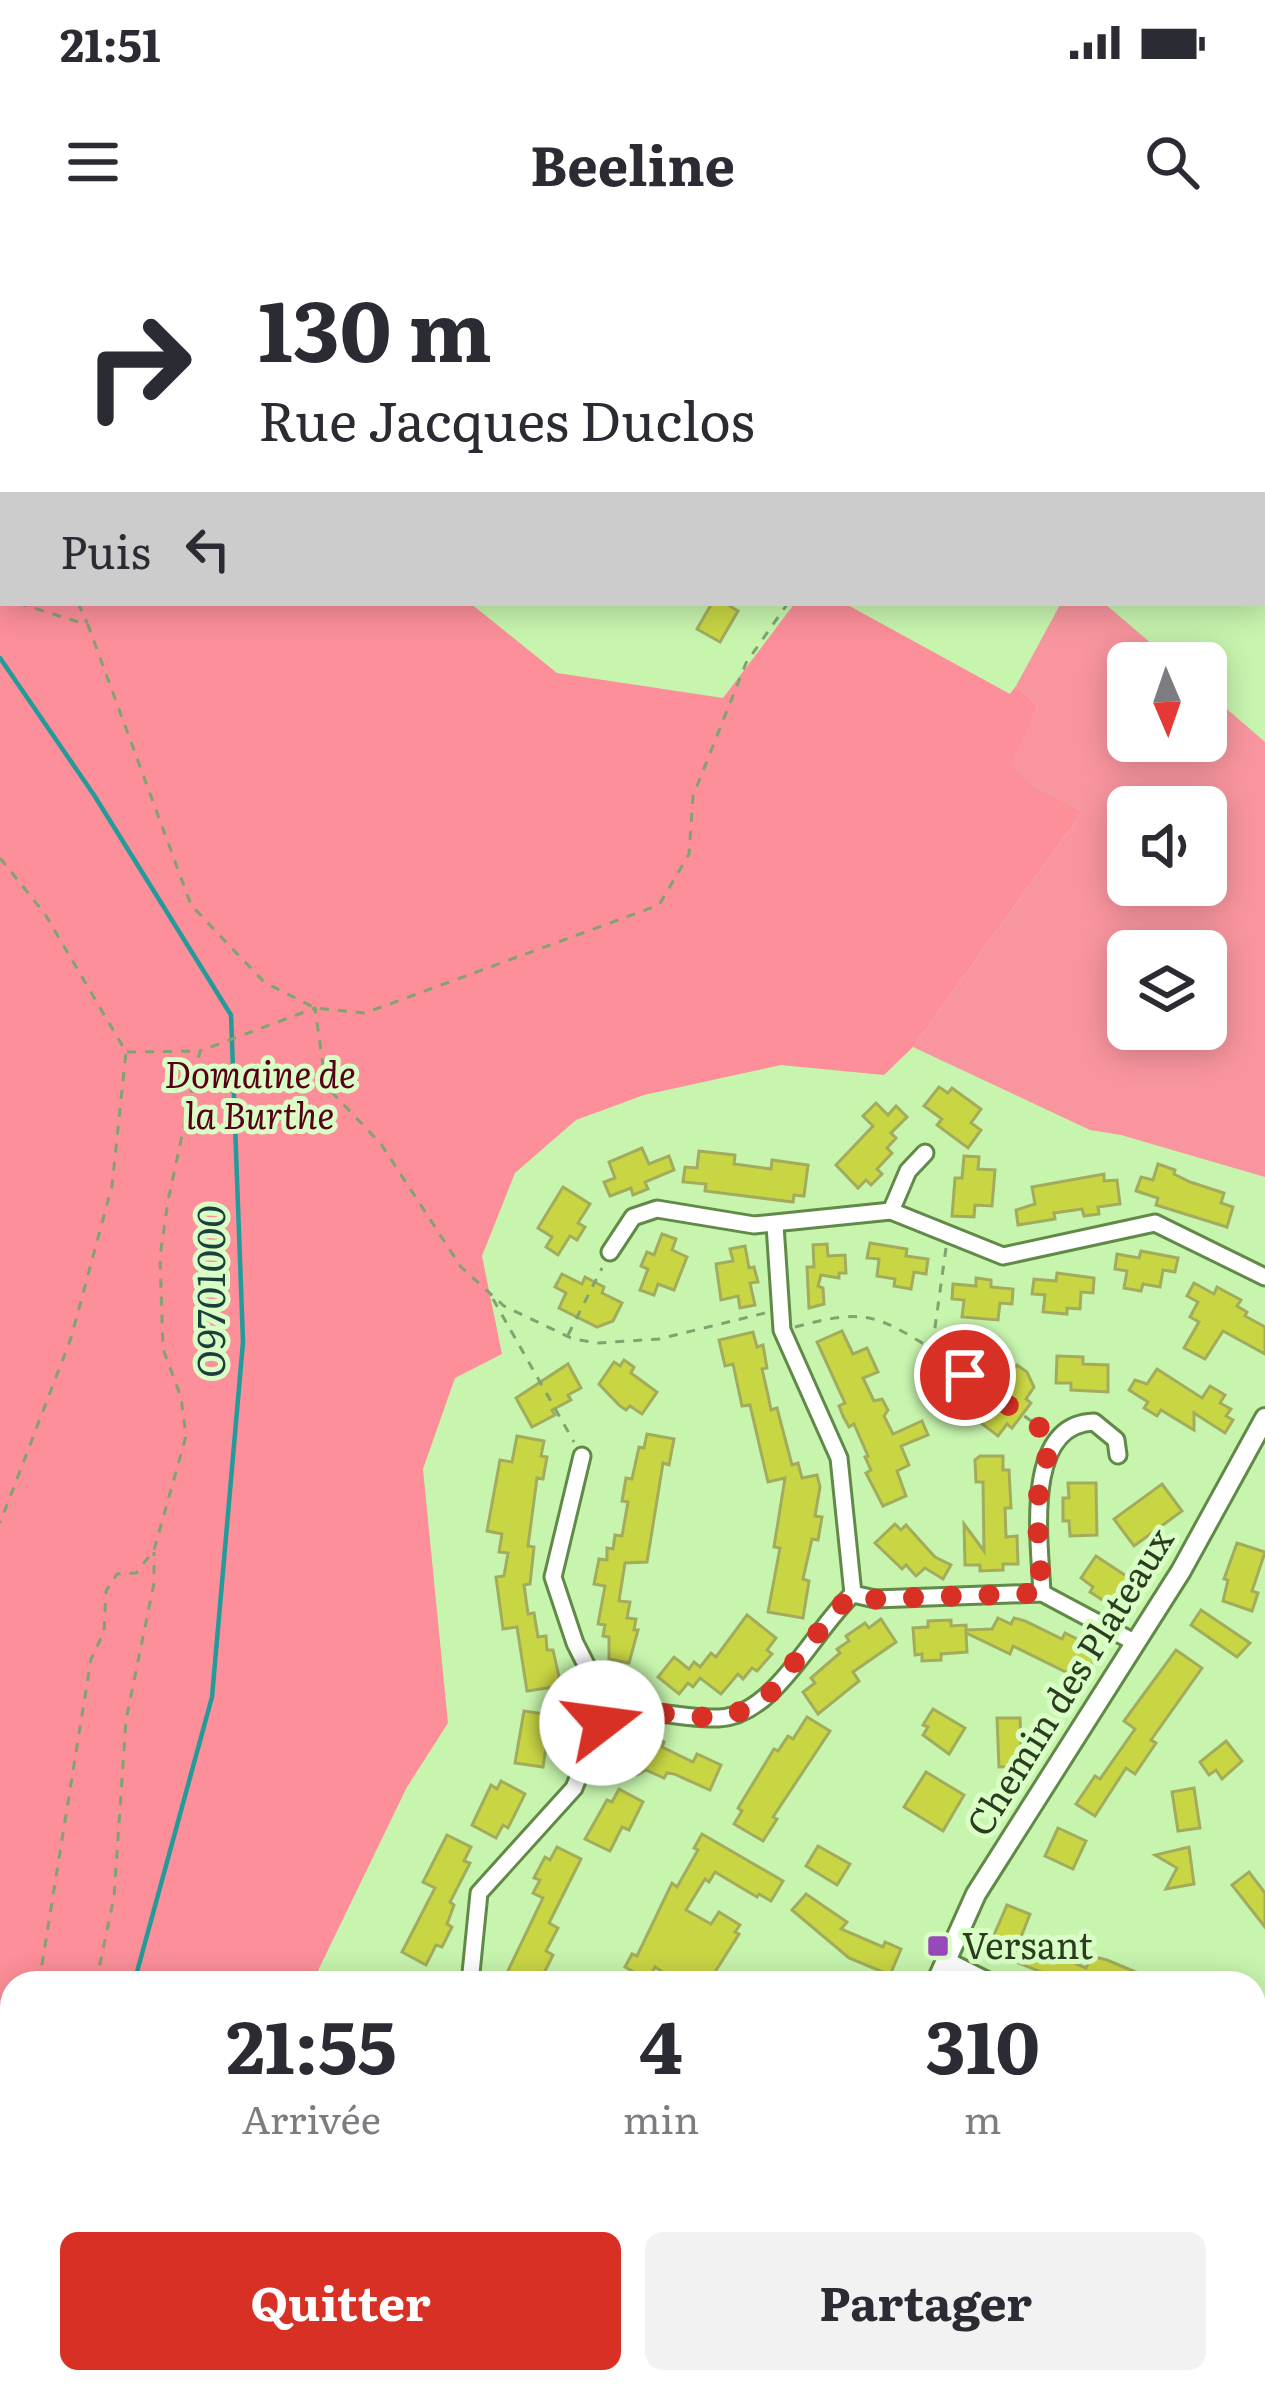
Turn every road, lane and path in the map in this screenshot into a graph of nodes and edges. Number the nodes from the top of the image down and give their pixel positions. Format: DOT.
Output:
graph roads {
  1 [pos="28,606"];
  2 [pos="79,606"];
  3 [pos="786,606"];
  4 [pos="88,625"];
  5 [pos="0,857"];
  6 [pos="315,1008"];
  7 [pos="200,1051"];
  8 [pos="126,1052"];
  9 [pos="925,1153"];
  10 [pos="892,1211"];
  11 [pos="775,1225"];
  12 [pos="952,1236"];
  13 [pos="610,1252"];
  14 [pos="1265,1277"];
  15 [pos="492,1297"];
  16 [pos="780,1311"];
  17 [pos="782,1330"];
  18 [pos="567,1336"];
  19 [pos="932,1349"];
  20 [pos="1265,1418"];
  21 [pos="1053,1448"];
  22 [pos="1118,1455"];
  23 [pos="582,1456"];
  24 [pos="0,1522"];
  25 [pos="154,1550"];
  26 [pos="1042,1593"];
  27 [pos="854,1594"];
  28 [pos="1134,1642"];
  29 [pos="607,1706"];
  30 [pos="946,1960"];
  31 [pos="41,1971"];
  32 [pos="98,1971"];
  33 [pos="471,1971"];
  34 [pos="941,1971"];
  35 [pos="968,1971"];
  1 -- 4 [label="path"];
  2 -- 4 [label="path"];
  3 -- 6 [label="path"];
  4 -- 6 [label="path"];
  5 -- 8 [label="path"];
  6 -- 7 [label="path"];
  6 -- 15 [label="path"];
  7 -- 8 [label="path"];
  7 -- 25 [label="path"];
  8 -- 24 [label="path"];
  9 -- 10 [label="street"];
  10 -- 11 [label="street"];
  10 -- 12 [label="street"];
  11 -- 13 [label="street"];
  11 -- 16 [label="street"];
  12 -- 14 [label="street"];
  12 -- 19 [label="path"];
  13 -- 18 [label="path"];
  15 -- 18 [label="path"];
  15 -- 23 [label="path"];
  16 -- 17 [label="street"];
  16 -- 18 [label="path"];
  17 -- 19 [label="path"];
  17 -- 27 [label="street"];
  19 -- 21 [label="path"];
  20 -- 28 [label="street, Chemin des Plateaux"];
  21 -- 22 [label="street"];
  21 -- 26 [label="street"];
  23 -- 29 [label="street"];
  25 -- 31 [label="path"];
  25 -- 32 [label="path"];
  26 -- 27 [label="street"];
  26 -- 28 [label="street"];
  27 -- 29 [label="street"];
  28 -- 30 [label="street, Chemin des Plateaux"];
  29 -- 33 [label="street"];
  30 -- 34 [label="street, Chemin des Plateaux"];
  30 -- 35 [label="street"];
}
